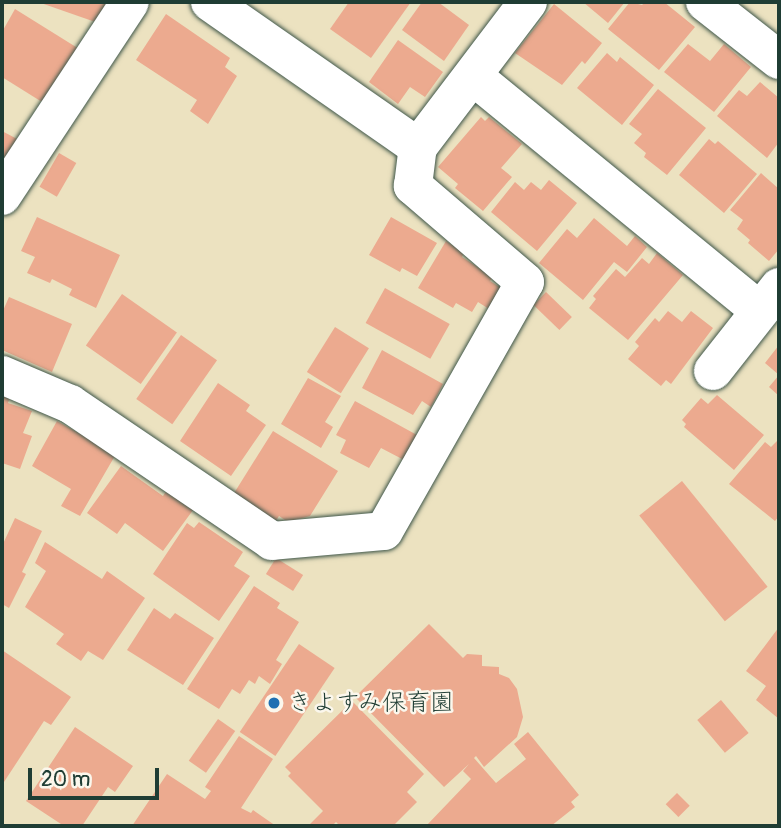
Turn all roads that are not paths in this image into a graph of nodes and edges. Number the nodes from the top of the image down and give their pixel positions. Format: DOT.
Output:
graph roads {
  1 [pos="130,2"];
  2 [pos="210,2"];
  3 [pos="528,2"];
  4 [pos="705,2"];
  5 [pos="779,60"];
  6 [pos="473,76"];
  7 [pos="418,147"];
  8 [pos="2,196"];
  9 [pos="769,299"];
  10 [pos="713,371"];
  11 [pos="2,375"];
  1 -- 8 [label="street"];
  2 -- 7 [label="street"];
  3 -- 6 [label="street"];
  4 -- 5 [label="street"];
  6 -- 7 [label="street"];
  6 -- 9 [label="street"];
  7 -- 11 [label="street"];
  9 -- 10 [label="street"];
}
